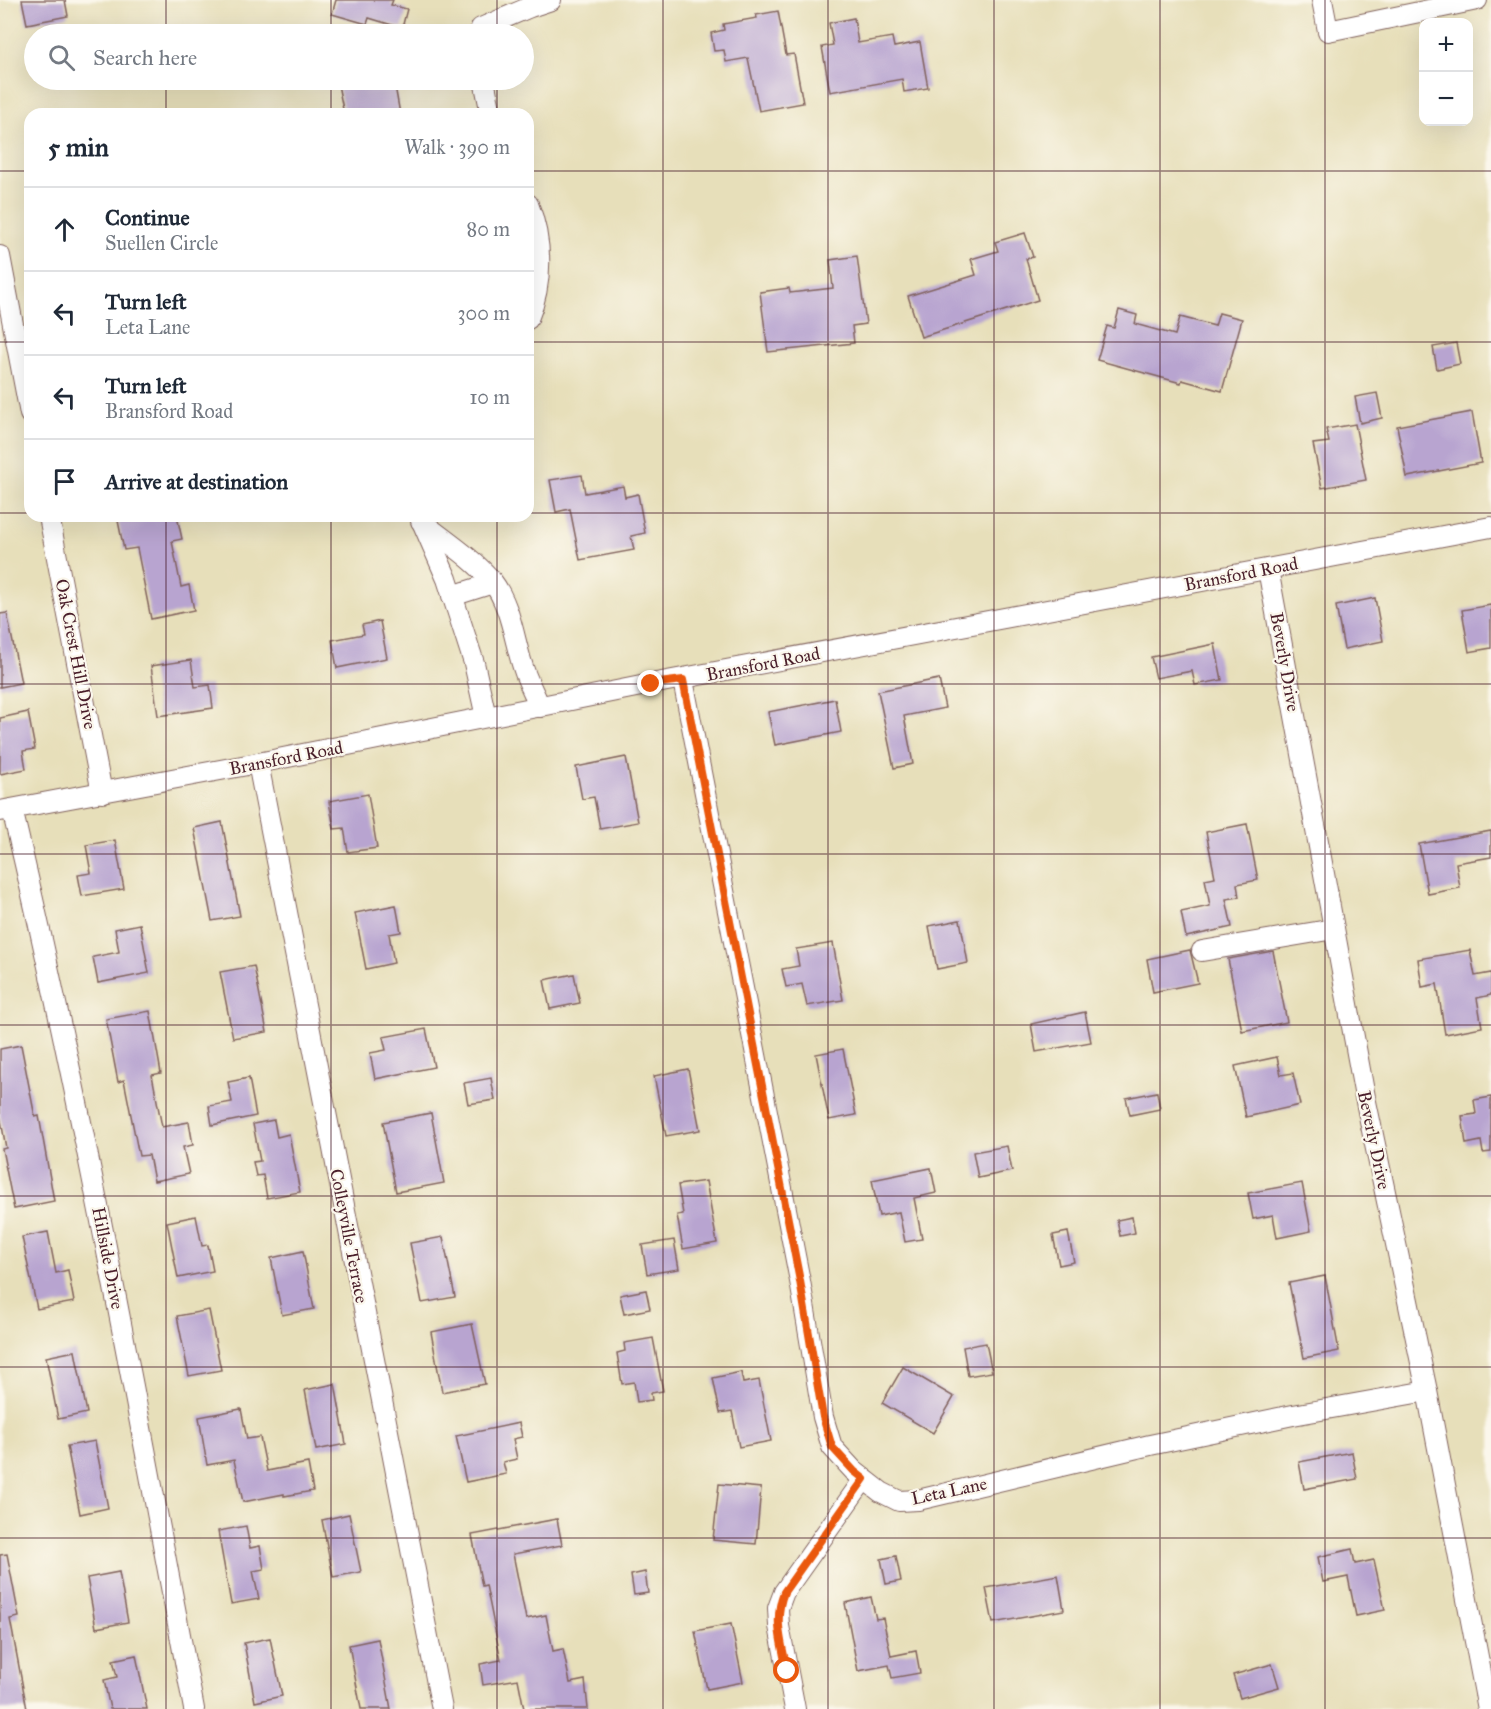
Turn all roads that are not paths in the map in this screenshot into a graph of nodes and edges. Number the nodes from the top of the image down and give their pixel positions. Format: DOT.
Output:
graph roads {
  1 [pos="551,0"];
  2 [pos="1322,0"];
  3 [pos="1477,0"];
  4 [pos="490,24"];
  5 [pos="486,90"];
  6 [pos="490,108"];
  7 [pos="534,219"];
  8 [pos="0,256"];
  9 [pos="534,295"];
  10 [pos="24,382"];
  11 [pos="51,522"];
  12 [pos="423,522"];
  13 [pos="426,522"];
  14 [pos="1491,526"];
  15 [pos="1268,569"];
  16 [pos="493,583"];
  17 [pos="452,596"];
  18 [pos="683,680"];
  19 [pos="540,707"];
  20 [pos="486,717"];
  21 [pos="258,763"];
  22 [pos="102,793"];
  23 [pos="6,810"];
  24 [pos="1334,929"];
  25 [pos="1202,951"];
  26 [pos="1426,1391"];
  27 [pos="864,1479"];
  28 [pos="194,1709"];
  29 [pos="442,1709"];
  30 [pos="795,1709"];
  31 [pos="1488,1709"];
  1 -- 4 [label="street"];
  2 -- 3 [label="street"];
  5 -- 6 [label="street"];
  7 -- 9 [label="street"];
  8 -- 10 [label="street"];
  11 -- 22 [label="street, Oak Crest Hill Drive"];
  12 -- 17 [label="street"];
  13 -- 16 [label="street"];
  14 -- 15 [label="street, Bransford Road"];
  15 -- 18 [label="street, Bransford Road"];
  15 -- 24 [label="street, Beverly Drive"];
  16 -- 17 [label="street"];
  16 -- 19 [label="street"];
  17 -- 20 [label="street"];
  18 -- 19 [label="street, Bransford Road"];
  18 -- 27 [label="street, Leta Lane"];
  19 -- 20 [label="street, Bransford Road"];
  20 -- 21 [label="street, Bransford Road"];
  21 -- 22 [label="street, Bransford Road"];
  21 -- 29 [label="street, Colleyville Terrace"];
  22 -- 23 [label="street, Bransford Road"];
  23 -- 28 [label="street, Hillside Drive"];
  24 -- 25 [label="street"];
  24 -- 26 [label="street, Beverly Drive"];
  26 -- 27 [label="street, Leta Lane"];
  26 -- 31 [label="street, Beverly Drive"];
  27 -- 30 [label="street"];
}
